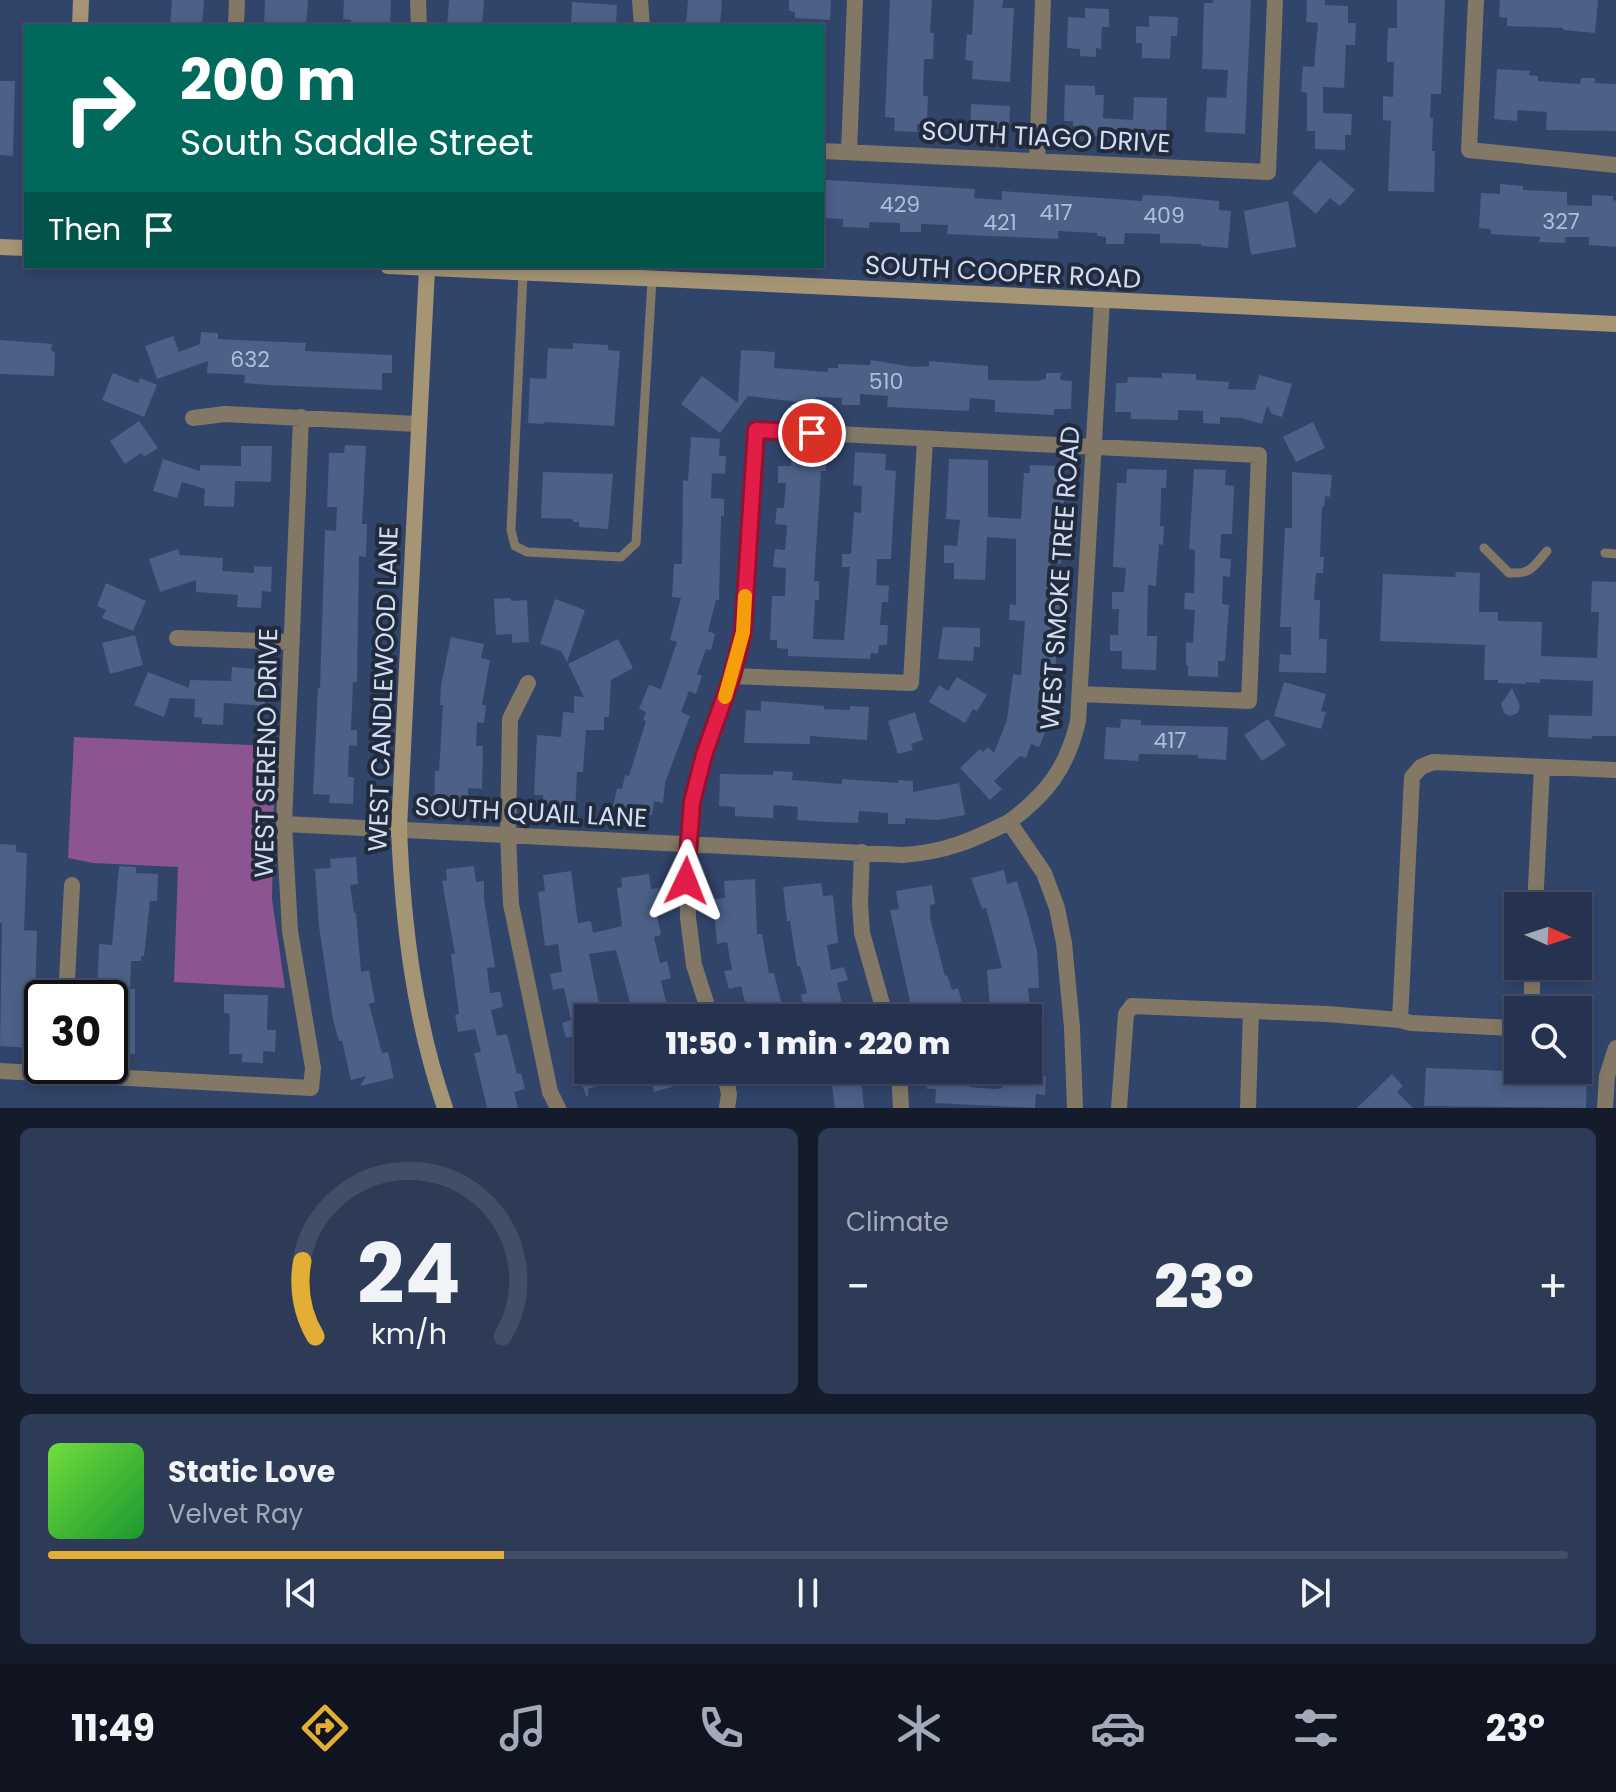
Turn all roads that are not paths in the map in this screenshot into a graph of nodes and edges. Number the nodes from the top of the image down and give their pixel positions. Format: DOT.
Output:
graph roads {
  1 [pos="81,0"];
  2 [pos="237,0"];
  3 [pos="418,0"];
  4 [pos="640,0"];
  5 [pos="855,0"];
  6 [pos="1043,0"];
  7 [pos="1275,0"];
  8 [pos="1476,0"];
  9 [pos="80,24"];
  10 [pos="236,24"];
  11 [pos="419,24"];
  12 [pos="642,24"];
  13 [pos="824,151"];
  14 [pos="849,152"];
  15 [pos="1037,161"];
  16 [pos="1616,165"];
  17 [pos="0,247"];
  18 [pos="24,248"];
  19 [pos="427,268"];
  20 [pos="523,274"];
  21 [pos="652,280"];
  22 [pos="1102,300"];
  23 [pos="1616,324"];
  24 [pos="301,417"];
  25 [pos="193,418"];
  26 [pos="417,424"];
  27 [pos="925,439"];
  28 [pos="1093,447"];
  29 [pos="1484,548"];
  30 [pos="1547,551"];
  31 [pos="177,638"];
  32 [pos="292,642"];
  33 [pos="732,676"];
  34 [pos="528,683"];
  35 [pos="1080,694"];
  36 [pos="1542,768"];
  37 [pos="1616,770"];
  38 [pos="1009,822"];
  39 [pos="284,824"];
  40 [pos="399,829"];
  41 [pos="508,834"];
  42 [pos="687,844"];
  43 [pos="862,852"];
  44 [pos="72,885"];
  45 [pos="1536,892"];
  46 [pos="67,980"];
  47 [pos="707,1004"];
  48 [pos="882,1004"];
  49 [pos="1251,1011"];
  50 [pos="1400,1020"];
  51 [pos="1504,1028"];
  52 [pos="1616,1048"];
  53 [pos="0,1071"];
  54 [pos="24,1071"];
  55 [pos="128,1075"];
  56 [pos="727,1084"];
  57 [pos="900,1084"];
  58 [pos="445,1108"];
  59 [pos="558,1108"];
  60 [pos="727,1108"];
  61 [pos="901,1108"];
  62 [pos="1075,1108"];
  63 [pos="1119,1108"];
  64 [pos="1248,1108"];
  65 [pos="1605,1108"];
  1 -- 9 [label="main road"];
  2 -- 10 [label="street"];
  3 -- 11 [label="street"];
  4 -- 12 [label="street"];
  5 -- 14 [label="street"];
  6 -- 15 [label="street"];
  7 -- 15 [label="street, SOUTH TIAGO DRIVE"];
  8 -- 16 [label="street"];
  13 -- 14 [label="street, SOUTH TIAGO DRIVE"];
  14 -- 15 [label="street, SOUTH TIAGO DRIVE"];
  17 -- 18 [label="main road"];
  19 -- 20 [label="main road, SOUTH COOPER ROAD"];
  19 -- 26 [label="main road, WEST CANDLEWOOD LANE"];
  20 -- 21 [label="main road, SOUTH COOPER ROAD"];
  20 -- 21 [label="lane"];
  21 -- 22 [label="main road, SOUTH COOPER ROAD"];
  22 -- 23 [label="main road, SOUTH COOPER ROAD"];
  22 -- 28 [label="street, WEST SMOKE TREE ROAD"];
  24 -- 25 [label="street"];
  24 -- 26 [label="street"];
  24 -- 32 [label="street, WEST SERENO DRIVE"];
  26 -- 40 [label="main road, WEST CANDLEWOOD LANE"];
  27 -- 28 [label="street"];
  27 -- 33 [label="street"];
  27 -- 33 [label="street"];
  28 -- 35 [label="street, WEST SMOKE TREE ROAD"];
  28 -- 35 [label="street"];
  29 -- 30 [label="lane"];
  31 -- 32 [label="street"];
  32 -- 39 [label="street, WEST SERENO DRIVE"];
  33 -- 42 [label="street"];
  34 -- 41 [label="street"];
  35 -- 38 [label="street, WEST SMOKE TREE ROAD"];
  36 -- 37 [label="street"];
  36 -- 45 [label="street"];
  36 -- 50 [label="street"];
  38 -- 43 [label="street, SOUTH QUAIL LANE"];
  38 -- 62 [label="street"];
  39 -- 40 [label="street, SOUTH QUAIL LANE"];
  39 -- 55 [label="street, WEST SERENO DRIVE"];
  40 -- 41 [label="street, SOUTH QUAIL LANE"];
  40 -- 58 [label="main road, WEST CANDLEWOOD LANE"];
  41 -- 42 [label="street, SOUTH QUAIL LANE"];
  41 -- 59 [label="street"];
  42 -- 43 [label="street, SOUTH QUAIL LANE"];
  42 -- 47 [label="street"];
  43 -- 48 [label="street"];
  44 -- 46 [label="street"];
  49 -- 50 [label="street"];
  49 -- 63 [label="street"];
  49 -- 64 [label="street"];
  50 -- 51 [label="street"];
  52 -- 65 [label="street"];
  53 -- 54 [label="street"];
  56 -- 60 [label="street"];
  57 -- 61 [label="street"];
}
